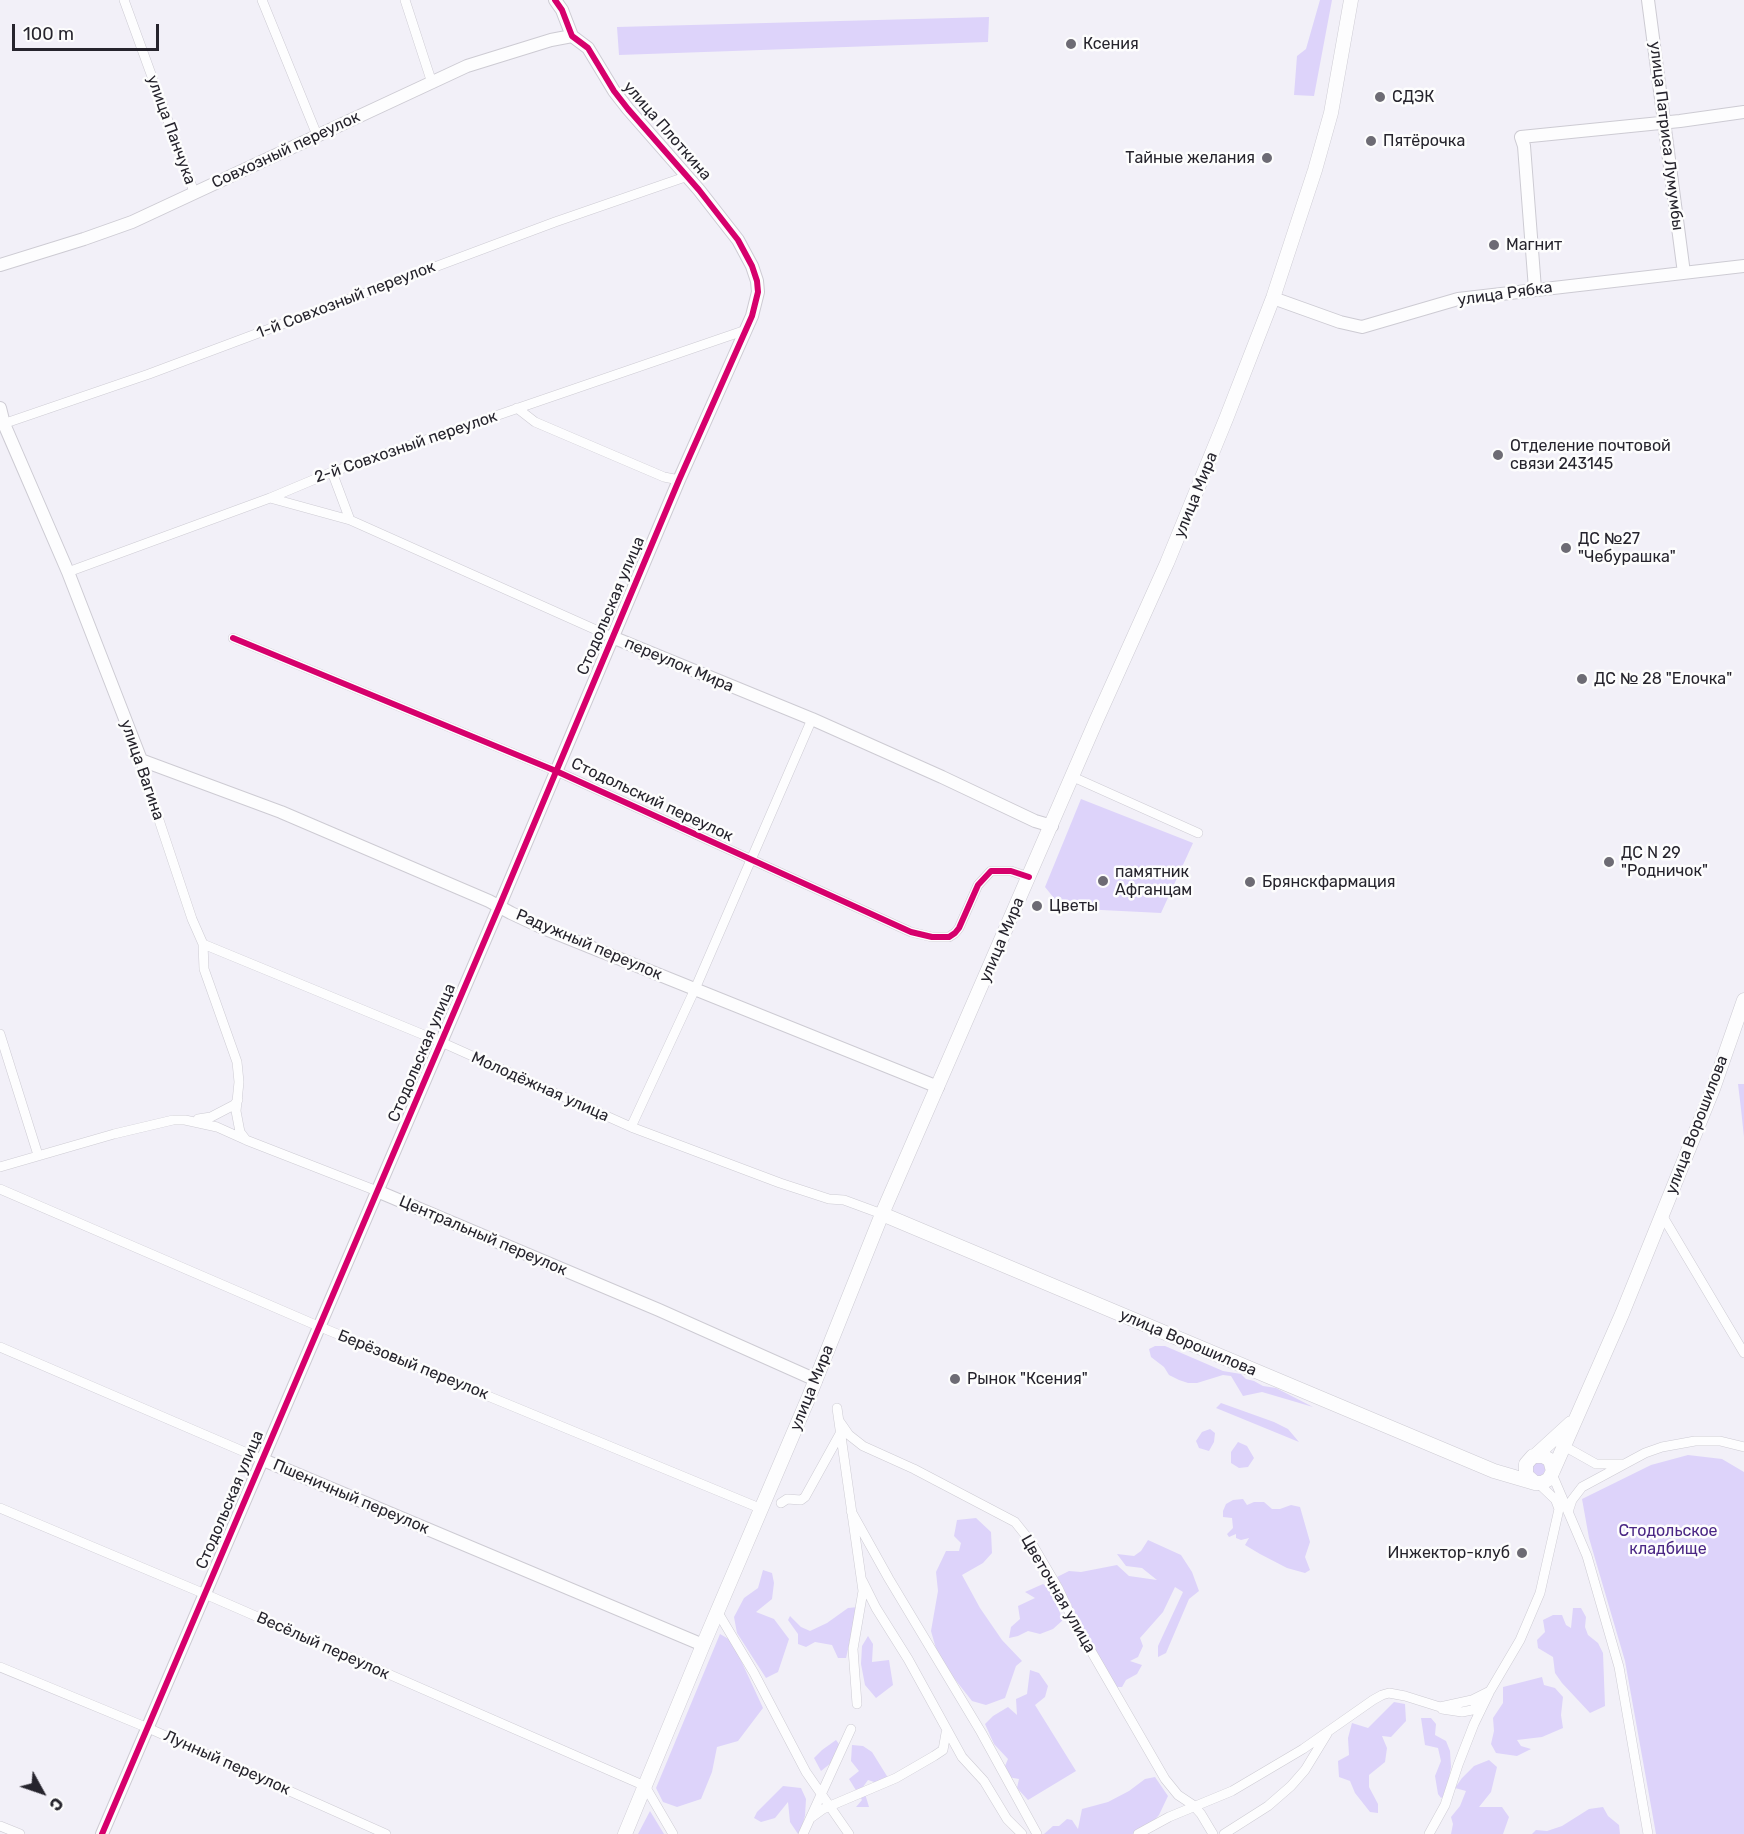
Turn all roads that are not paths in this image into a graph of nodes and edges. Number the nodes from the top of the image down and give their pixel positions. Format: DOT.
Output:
graph roads {
  1 [pos="124,0"];
  2 [pos="262,0"];
  3 [pos="405,0"];
  4 [pos="555,0"];
  5 [pos="1351,0"];
  6 [pos="1648,0"];
  7 [pos="572,36"];
  8 [pos="432,83"];
  9 [pos="1744,112"];
  10 [pos="1665,122"];
  11 [pos="317,135"];
  12 [pos="688,176"];
  13 [pos="194,192"];
  14 [pos="0,265"];
  15 [pos="1744,266"];
  16 [pos="1684,273"];
  17 [pos="757,281"];
  18 [pos="1535,289"];
  19 [pos="1273,298"];
  20 [pos="746,330"];
  21 [pos="0,408"];
  22 [pos="518,408"];
  23 [pos="2,425"];
  24 [pos="332,472"];
  25 [pos="679,480"];
  26 [pos="270,498"];
  27 [pos="350,520"];
  28 [pos="68,572"];
  29 [pos="612,637"];
  30 [pos="233,638"];
  31 [pos="812,719"];
  32 [pos="141,760"];
  33 [pos="556,771"];
  34 [pos="1073,777"];
  35 [pos="1052,826"];
  36 [pos="1198,833"];
  37 [pos="751,860"];
  38 [pos="1029,878"];
  39 [pos="499,907"];
  40 [pos="203,944"];
  41 [pos="695,989"];
  42 [pos="1744,1000"];
  43 [pos="0,1034"];
  44 [pos="441,1042"];
  45 [pos="938,1087"];
  46 [pos="238,1100"];
  47 [pos="185,1120"];
  48 [pos="631,1128"];
  49 [pos="246,1140"];
  50 [pos="39,1155"];
  51 [pos="0,1167"];
  52 [pos="0,1189"];
  53 [pos="377,1191"];
  54 [pos="882,1214"];
  55 [pos="1662,1215"];
  56 [pos="318,1326"];
  57 [pos="0,1347"];
  58 [pos="1744,1353"];
  59 [pos="816,1380"];
  60 [pos="837,1408"];
  61 [pos="1575,1420"];
  62 [pos="840,1427"];
  63 [pos="1564,1446"];
  64 [pos="1744,1447"];
  65 [pos="261,1459"];
  66 [pos="1531,1459"];
  67 [pos="1626,1463"];
  68 [pos="1494,1471"];
  69 [pos="1553,1472"];
  70 [pos="1537,1483"];
  71 [pos="1556,1501"];
  72 [pos="781,1503"];
  73 [pos="0,1508"];
  74 [pos="762,1509"];
  75 [pos="851,1511"];
  76 [pos="1568,1512"];
  77 [pos="862,1580"];
  78 [pos="205,1594"];
  79 [pos="717,1611"];
  80 [pos="702,1645"];
  81 [pos="0,1666"];
  82 [pos="1490,1691"];
  83 [pos="857,1704"];
  84 [pos="148,1728"];
  85 [pos="945,1728"];
  86 [pos="1332,1728"];
  87 [pos="851,1729"];
  88 [pos="645,1786"];
  89 [pos="821,1795"];
  90 [pos="830,1807"];
  91 [pos="1194,1807"];
  92 [pos="812,1817"];
  93 [pos="0,1826"];
  94 [pos="20,1834"];
  95 [pos="102,1834"];
  96 [pos="386,1834"];
  97 [pos="624,1834"];
  98 [pos="673,1834"];
  99 [pos="803,1834"];
  100 [pos="849,1834"];
  101 [pos="1022,1834"];
  102 [pos="1037,1834"];
  103 [pos="1138,1834"];
  104 [pos="1213,1834"];
  105 [pos="1224,1834"];
  106 [pos="1429,1834"];
  107 [pos="1648,1834"];
  1 -- 13 [label="street, улица Панчука"];
  2 -- 11 [label="street"];
  3 -- 8 [label="street"];
  4 -- 7 [label="street, улица Плоткина"];
  5 -- 19 [label="main road, улица Мира"];
  6 -- 10 [label="street, улица Патриса Лумумбы"];
  7 -- 8 [label="street, Совхозный переулок"];
  7 -- 12 [label="street, улица Плоткина"];
  8 -- 11 [label="street, Совхозный переулок"];
  9 -- 10 [label="street"];
  10 -- 16 [label="street, улица Патриса Лумумбы"];
  10 -- 18 [label="street"];
  11 -- 13 [label="street, Совхозный переулок"];
  12 -- 17 [label="street, улица Плоткина"];
  12 -- 23 [label="street, 1-й Совхозный переулок"];
  13 -- 14 [label="street, Совхозный переулок"];
  15 -- 16 [label="street, улица Рябка"];
  16 -- 18 [label="street, улица Рябка"];
  17 -- 20 [label="street, Стодольская улица"];
  18 -- 19 [label="street, улица Рябка"];
  19 -- 34 [label="main road, улица Мира"];
  20 -- 22 [label="street, 2-й Совхозный переулок"];
  20 -- 25 [label="street, Стодольская улица"];
  21 -- 23 [label="street, улица Вагина"];
  22 -- 24 [label="street, 2-й Совхозный переулок"];
  22 -- 25 [label="street"];
  23 -- 28 [label="street, улица Вагина"];
  24 -- 26 [label="street, 2-й Совхозный переулок"];
  24 -- 27 [label="street"];
  25 -- 29 [label="street, Стодольская улица"];
  26 -- 27 [label="street, переулок Мира"];
  26 -- 28 [label="street, 2-й Совхозный переулок"];
  27 -- 29 [label="street, переулок Мира"];
  28 -- 32 [label="street, улица Вагина"];
  29 -- 31 [label="street, переулок Мира"];
  29 -- 33 [label="street, Стодольская улица"];
  30 -- 33 [label="street, Стодольский переулок"];
  31 -- 35 [label="street, переулок Мира"];
  31 -- 37 [label="street"];
  32 -- 39 [label="street, Радужный переулок"];
  32 -- 40 [label="street, улица Вагина"];
  33 -- 37 [label="street, Стодольский переулок"];
  33 -- 39 [label="street, Стодольская улица"];
  34 -- 35 [label="main road, улица Мира"];
  34 -- 36 [label="street"];
  35 -- 38 [label="main road, улица Мира"];
  37 -- 38 [label="street, Стодольский переулок"];
  37 -- 41 [label="street"];
  38 -- 45 [label="main road, улица Мира"];
  39 -- 41 [label="street, Радужный переулок"];
  39 -- 44 [label="street, Стодольская улица"];
  40 -- 44 [label="street, Молодёжная улица"];
  40 -- 46 [label="street, улица Вагина"];
  41 -- 45 [label="street, Радужный переулок"];
  41 -- 48 [label="street"];
  42 -- 55 [label="main road, улица Ворошилова"];
  43 -- 50 [label="street"];
  44 -- 48 [label="street, Молодёжная улица"];
  44 -- 53 [label="street, Стодольская улица"];
  45 -- 54 [label="main road, улица Мира"];
  46 -- 47 [label="street"];
  46 -- 49 [label="street, улица Вагина"];
  47 -- 49 [label="street, Центральный переулок"];
  47 -- 50 [label="street, Центральный переулок"];
  48 -- 54 [label="street, Молодёжная улица"];
  49 -- 53 [label="street, Центральный переулок"];
  50 -- 51 [label="street, Центральный переулок"];
  52 -- 56 [label="street, Берёзовый переулок"];
  53 -- 56 [label="street, Стодольская улица"];
  53 -- 59 [label="street, Центральный переулок"];
  54 -- 59 [label="main road, улица Мира"];
  54 -- 68 [label="main road, улица Ворошилова"];
  55 -- 58 [label="street, улица Ворошилова"];
  55 -- 61 [label="main road, улица Ворошилова"];
  56 -- 65 [label="street, Стодольская улица"];
  56 -- 74 [label="street, Берёзовый переулок"];
  57 -- 65 [label="street, Пшеничный переулок"];
  59 -- 74 [label="main road, улица Мира"];
  60 -- 62 [label="street"];
  61 -- 63 [label="main road, улица Ворошилова"];
  61 -- 66 [label="main road, улица Ворошилова"];
  62 -- 72 [label="street"];
  62 -- 75 [label="street"];
  62 -- 91 [label="street, Цветочная улица"];
  63 -- 67 [label="street"];
  63 -- 69 [label="main road, улица Ворошилова"];
  64 -- 67 [label="street"];
  65 -- 78 [label="street, Стодольская улица"];
  65 -- 80 [label="street, Пшеничный переулок"];
  66 -- 68 [label="main road, улица Ворошилова"];
  66 -- 69 [label="main road"];
  66 -- 70 [label="main road"];
  67 -- 76 [label="street"];
  68 -- 70 [label="main road, улица Ворошилова"];
  69 -- 70 [label="main road"];
  69 -- 76 [label="street"];
  70 -- 71 [label="street"];
  71 -- 76 [label="street"];
  71 -- 82 [label="street"];
  73 -- 78 [label="street, Весёлый переулок"];
  74 -- 79 [label="main road, улица Мира"];
  75 -- 77 [label="street"];
  75 -- 102 [label="street"];
  76 -- 107 [label="street"];
  77 -- 83 [label="street"];
  77 -- 85 [label="street"];
  78 -- 84 [label="street, Стодольская улица"];
  78 -- 88 [label="street, Весёлый переулок"];
  79 -- 80 [label="main road, улица Мира"];
  79 -- 89 [label="street"];
  80 -- 88 [label="main road, улица Мира"];
  81 -- 84 [label="street, Лунный переулок"];
  82 -- 86 [label="street"];
  82 -- 106 [label="street"];
  84 -- 95 [label="street, Стодольская улица"];
  84 -- 96 [label="street, Лунный переулок"];
  85 -- 90 [label="street"];
  85 -- 101 [label="street"];
  86 -- 91 [label="street"];
  86 -- 105 [label="street"];
  87 -- 89 [label="street"];
  88 -- 97 [label="main road, улица Мира"];
  88 -- 98 [label="street"];
  89 -- 90 [label="street"];
  89 -- 92 [label="street"];
  90 -- 92 [label="street"];
  90 -- 100 [label="street"];
  91 -- 103 [label="street"];
  91 -- 104 [label="street, Цветочная улица"];
  92 -- 99 [label="street"];
  93 -- 94 [label="street"];
}
